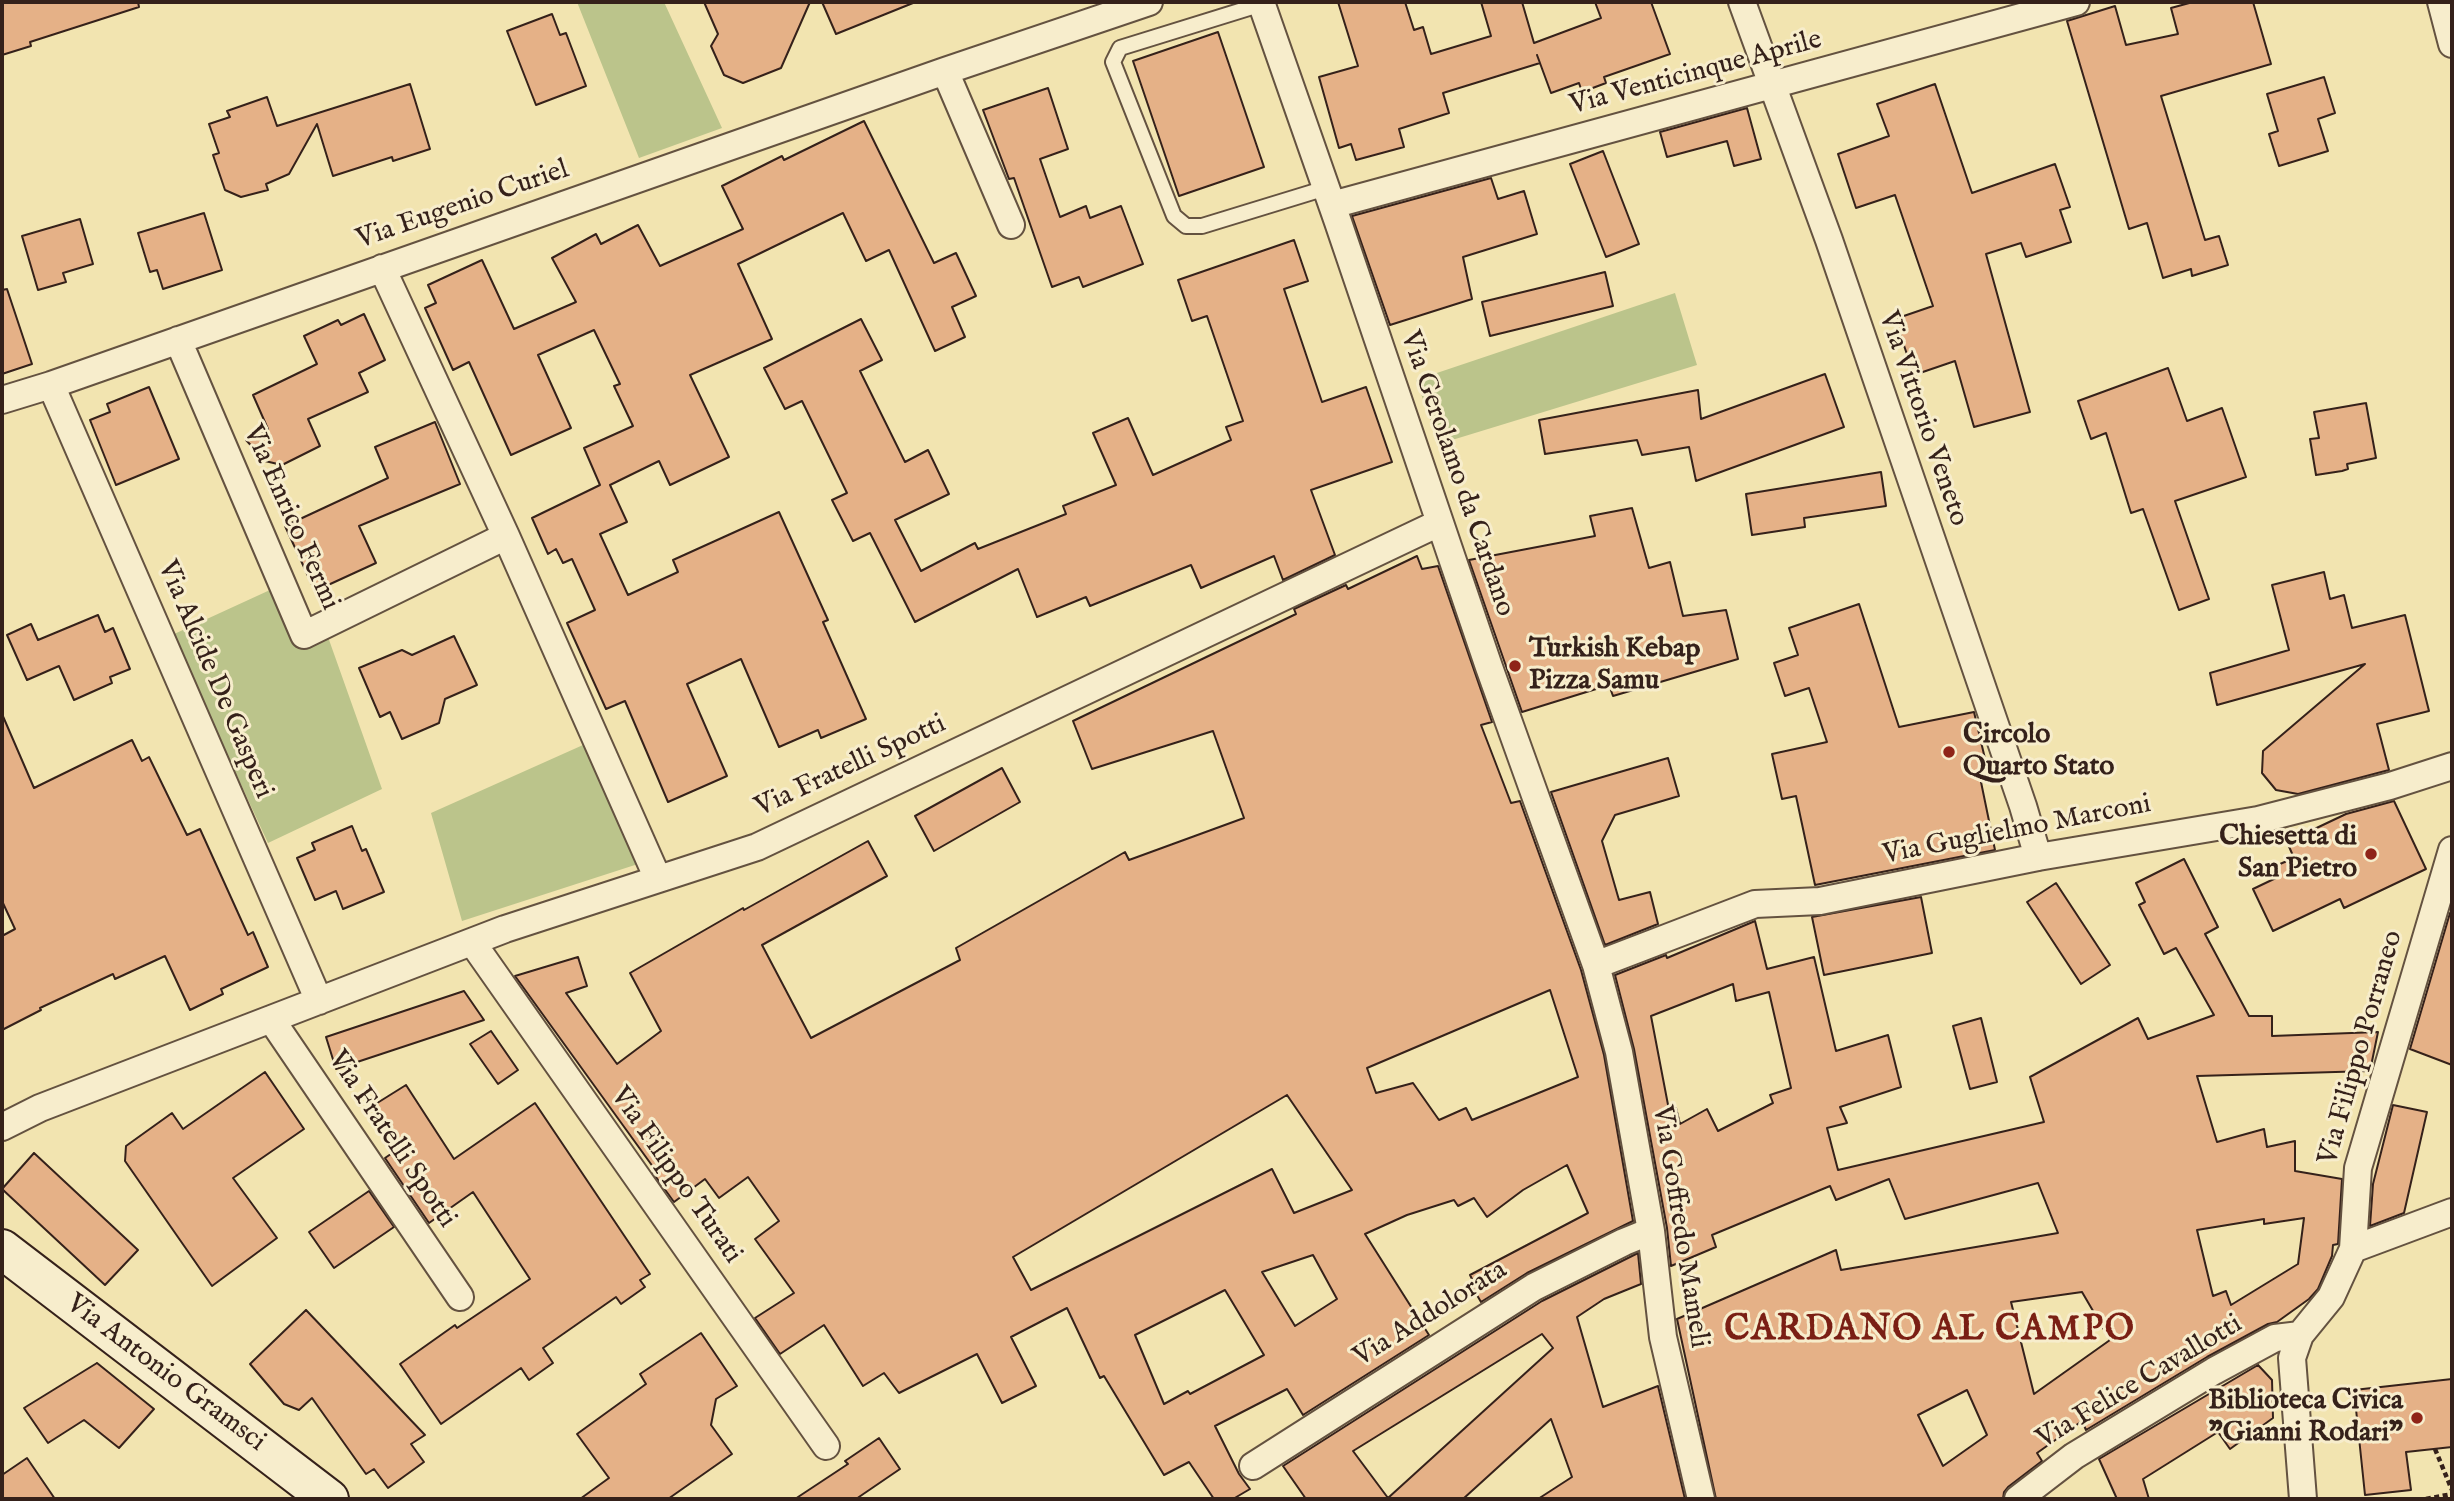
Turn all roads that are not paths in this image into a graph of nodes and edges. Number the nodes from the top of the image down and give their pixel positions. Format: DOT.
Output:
graph roads {
  1 [pos="1149,2"];
  2 [pos="1742,2"];
  3 [pos="2076,2"];
  4 [pos="2441,2"];
  5 [pos="1261,3"];
  6 [pos="2452,44"];
  7 [pos="945,71"];
  8 [pos="1773,86"];
  9 [pos="1329,196"];
  10 [pos="1011,225"];
  11 [pos="382,268"];
  12 [pos="178,340"];
  13 [pos="51,385"];
  14 [pos="2,400"];
  15 [pos="1439,523"];
  16 [pos="506,536"];
  17 [pos="2452,766"];
  18 [pos="2452,850"];
  19 [pos="2038,857"];
  20 [pos="658,879"];
  21 [pos="472,942"];
  22 [pos="1597,965"];
  23 [pos="319,1001"];
  24 [pos="271,1019"];
  25 [pos="2,1127"];
  26 [pos="2452,1212"];
  27 [pos="1651,1231"];
  28 [pos="2,1249"];
  29 [pos="2353,1249"];
  30 [pos="460,1297"];
  31 [pos="2300,1335"];
  32 [pos="827,1446"];
  33 [pos="1253,1465"];
  34 [pos="329,1499"];
  35 [pos="1701,1499"];
  36 [pos="2018,1499"];
  37 [pos="2303,1499"];
  1 -- 7 [label="street, Via Eugenio Curiel"];
  2 -- 8 [label="street, Via Vittorio Veneto"];
  3 -- 8 [label="street, Via Venticinque Aprile"];
  4 -- 6 [label="street"];
  5 -- 9 [label="street, Via Gerolamo da Cardano"];
  5 -- 9 [label="lane"];
  7 -- 10 [label="street"];
  7 -- 11 [label="street, Via Eugenio Curiel"];
  8 -- 9 [label="street, Via Venticinque Aprile"];
  8 -- 19 [label="street, Via Vittorio Veneto"];
  9 -- 15 [label="street, Via Gerolamo da Cardano"];
  11 -- 12 [label="street, Via Eugenio Curiel"];
  11 -- 16 [label="street"];
  12 -- 13 [label="street, Via Eugenio Curiel"];
  12 -- 16 [label="street, Via Enrico Fermi"];
  13 -- 14 [label="street, Via Eugenio Curiel"];
  13 -- 23 [label="street, Via Alcide De Gasperi"];
  15 -- 20 [label="street, Via Fratelli Spotti"];
  15 -- 22 [label="street, Via Gerolamo da Cardano"];
  16 -- 20 [label="street"];
  17 -- 19 [label="street, Via Guglielmo Marconi"];
  18 -- 29 [label="street, Via Filippo Porraneo"];
  19 -- 22 [label="street, Via Guglielmo Marconi"];
  20 -- 21 [label="street, Via Fratelli Spotti"];
  21 -- 23 [label="street, Via Fratelli Spotti"];
  21 -- 32 [label="street, Via Filippo Turati"];
  22 -- 27 [label="street, Via Goffredo Mameli"];
  23 -- 24 [label="street, Via Fratelli Spotti"];
  24 -- 25 [label="street, Via Fratelli Spotti"];
  24 -- 30 [label="street, Via Fratelli Spotti"];
  26 -- 29 [label="street"];
  27 -- 33 [label="street, Via Addolorata"];
  27 -- 35 [label="street, Via Goffredo Mameli"];
  28 -- 34 [label="street, Via Antonio Gramsci"];
  29 -- 31 [label="street, Via Filippo Porraneo"];
  31 -- 36 [label="street, Via Felice Cavallotti"];
  31 -- 37 [label="street"];
}
